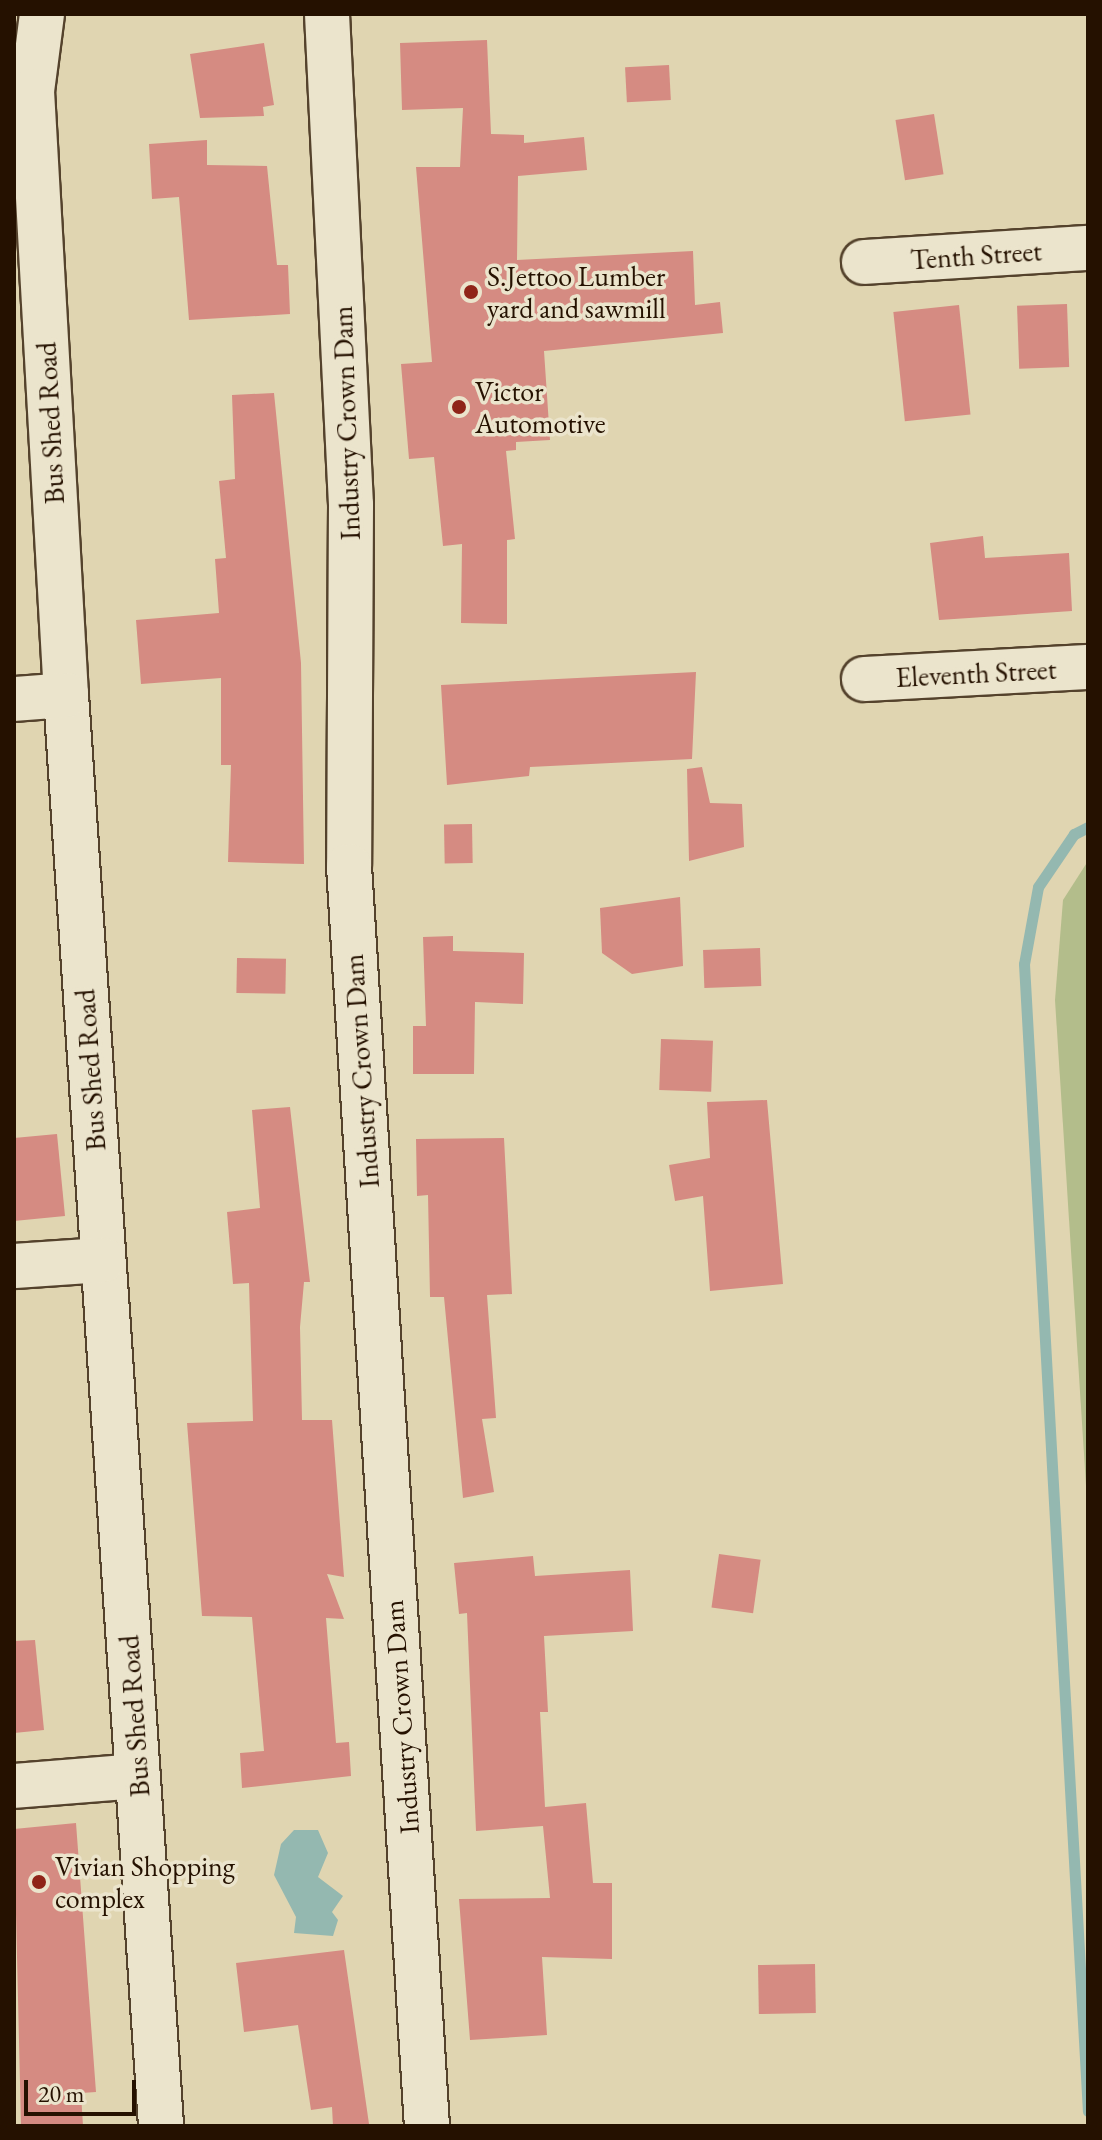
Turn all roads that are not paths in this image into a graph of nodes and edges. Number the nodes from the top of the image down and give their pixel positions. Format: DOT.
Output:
graph roads {
  1 [pos="42,14"];
  2 [pos="327,14"];
  3 [pos="26,202"];
  4 [pos="1088,248"];
  5 [pos="864,262"];
  6 [pos="1088,667"];
  7 [pos="864,679"];
  8 [pos="66,695"];
  9 [pos="14,699"];
  10 [pos="103,1260"];
  11 [pos="14,1266"];
  12 [pos="138,1776"];
  13 [pos="14,1786"];
  14 [pos="161,2126"];
  15 [pos="427,2126"];
  1 -- 3 [label="street, Bus Shed Road"];
  2 -- 15 [label="street, Industry Crown Dam"];
  3 -- 8 [label="street, Bus Shed Road"];
  4 -- 5 [label="street, Tenth Street"];
  6 -- 7 [label="street, Eleventh Street"];
  8 -- 9 [label="street"];
  8 -- 10 [label="street, Bus Shed Road"];
  10 -- 11 [label="street"];
  10 -- 12 [label="street, Bus Shed Road"];
  12 -- 13 [label="street"];
  12 -- 14 [label="street, Bus Shed Road"];
}
